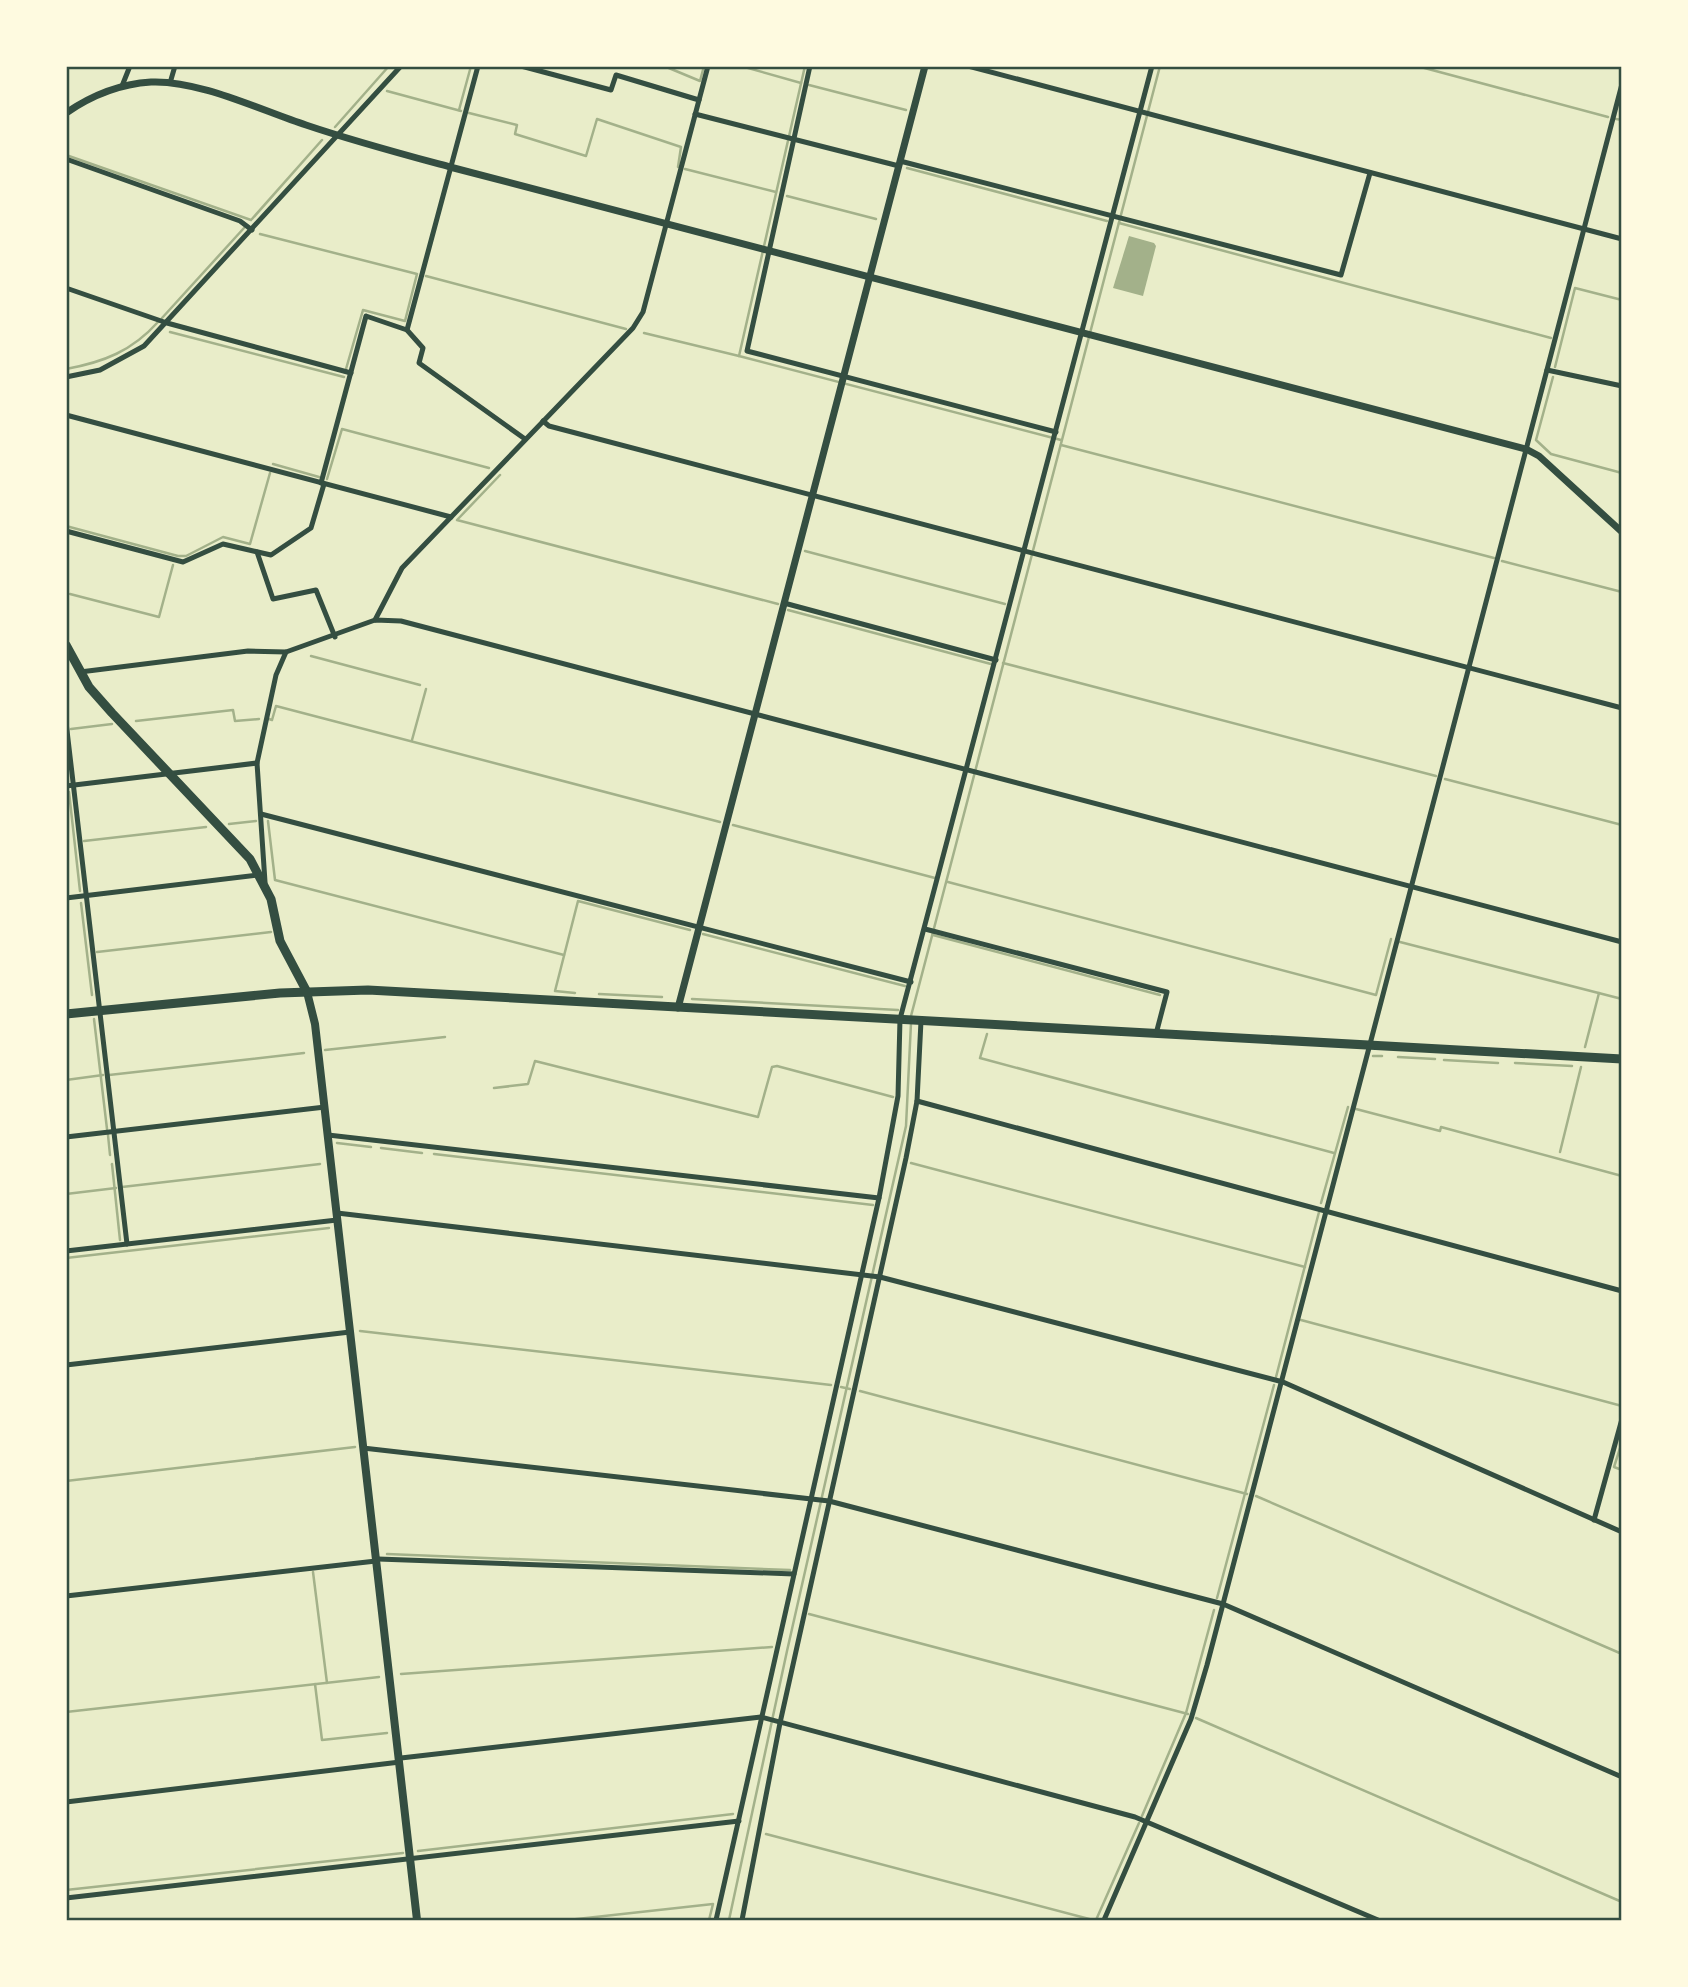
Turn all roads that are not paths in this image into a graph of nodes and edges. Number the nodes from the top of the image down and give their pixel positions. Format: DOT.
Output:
graph roads {
  1 [pos="130,66"];
  2 [pos="175,66"];
  3 [pos="401,66"];
  4 [pos="478,66"];
  5 [pos="521,66"];
  6 [pos="708,66"];
  7 [pos="810,66"];
  8 [pos="925,66"];
  9 [pos="968,66"];
  10 [pos="1152,66"];
  11 [pos="170,83"];
  12 [pos="1622,84"];
  13 [pos="122,86"];
  14 [pos="699,100"];
  15 [pos="1141,112"];
  16 [pos="66,113"];
  17 [pos="695,114"];
  18 [pos="339,136"];
  19 [pos="793,139"];
  20 [pos="66,159"];
  21 [pos="900,164"];
  22 [pos="450,167"];
  23 [pos="1370,173"];
  24 [pos="1114,217"];
  25 [pos="667,223"];
  26 [pos="1583,229"];
  27 [pos="252,230"];
  28 [pos="1622,239"];
  29 [pos="766,249"];
  30 [pos="870,277"];
  31 [pos="66,288"];
  32 [pos="167,323"];
  33 [pos="407,330"];
  34 [pos="1086,334"];
  35 [pos="1547,370"];
  36 [pos="351,373"];
  37 [pos="66,377"];
  38 [pos="843,381"];
  39 [pos="1622,386"];
  40 [pos="66,415"];
  41 [pos="543,421"];
  42 [pos="1055,436"];
  43 [pos="525,439"];
  44 [pos="1526,449"];
  45 [pos="323,483"];
  46 [pos="812,495"];
  47 [pos="451,517"];
  48 [pos="66,531"];
  49 [pos="1622,532"];
  50 [pos="1026,551"];
  51 [pos="257,552"];
  52 [pos="784,603"];
  53 [pos="375,620"];
  54 [pos="335,636"];
  55 [pos="66,645"];
  56 [pos="286,652"];
  57 [pos="69,658"];
  58 [pos="996,660"];
  59 [pos="1469,668"];
  60 [pos="80,672"];
  61 [pos="1622,708"];
  62 [pos="755,714"];
  63 [pos="66,722"];
  64 [pos="257,763"];
  65 [pos="968,770"];
  66 [pos="168,774"];
  67 [pos="75,785"];
  68 [pos="66,786"];
  69 [pos="261,814"];
  70 [pos="263,879"];
  71 [pos="1411,887"];
  72 [pos="86,896"];
  73 [pos="66,898"];
  74 [pos="699,926"];
  75 [pos="926,930"];
  76 [pos="1622,942"];
  77 [pos="911,982"];
  78 [pos="307,992"];
  79 [pos="678,1008"];
  80 [pos="97,1011"];
  81 [pos="66,1014"];
  82 [pos="902,1020"];
  83 [pos="919,1021"];
  84 [pos="1156,1034"];
  85 [pos="1370,1045"];
  86 [pos="1622,1059"];
  87 [pos="917,1101"];
  88 [pos="325,1107"];
  89 [pos="112,1132"];
  90 [pos="328,1135"];
  91 [pos="66,1138"];
  92 [pos="879,1198"];
  93 [pos="1326,1210"];
  94 [pos="337,1216"];
  95 [pos="127,1244"];
  96 [pos="66,1251"];
  97 [pos="864,1273"];
  98 [pos="879,1277"];
  99 [pos="1622,1291"];
  100 [pos="350,1332"];
  101 [pos="66,1365"];
  102 [pos="1283,1382"];
  103 [pos="1622,1419"];
  104 [pos="363,1448"];
  105 [pos="813,1498"];
  106 [pos="829,1501"];
  107 [pos="1594,1520"];
  108 [pos="1622,1532"];
  109 [pos="378,1560"];
  110 [pos="794,1574"];
  111 [pos="66,1596"];
  112 [pos="1223,1604"];
  113 [pos="763,1718"];
  114 [pos="779,1723"];
  115 [pos="401,1760"];
  116 [pos="1622,1777"];
  117 [pos="66,1802"];
  118 [pos="738,1821"];
  119 [pos="1147,1821"];
  120 [pos="412,1858"];
  121 [pos="66,1898"];
  122 [pos="417,1920"];
  123 [pos="716,1920"];
  124 [pos="742,1920"];
  125 [pos="1104,1920"];
  126 [pos="1378,1920"];
  1 -- 13 [label="street"];
  2 -- 11 [label="street"];
  3 -- 18 [label="street"];
  4 -- 22 [label="street"];
  5 -- 14 [label="street"];
  6 -- 14 [label="street"];
  7 -- 19 [label="street"];
  8 -- 21 [label="street"];
  9 -- 15 [label="street"];
  10 -- 15 [label="street"];
  11 -- 13 [label="street"];
  11 -- 18 [label="street"];
  12 -- 26 [label="street"];
  13 -- 16 [label="street"];
  14 -- 17 [label="street"];
  15 -- 23 [label="street"];
  15 -- 24 [label="street"];
  17 -- 19 [label="street"];
  17 -- 25 [label="street"];
  18 -- 22 [label="street"];
  18 -- 27 [label="street"];
  19 -- 21 [label="street"];
  19 -- 29 [label="street"];
  20 -- 27 [label="street"];
  21 -- 24 [label="street"];
  21 -- 30 [label="street"];
  22 -- 25 [label="street"];
  22 -- 33 [label="street"];
  23 -- 24 [label="street"];
  23 -- 26 [label="street"];
  24 -- 34 [label="street"];
  25 -- 29 [label="street"];
  25 -- 41 [label="street"];
  26 -- 28 [label="street"];
  26 -- 35 [label="street"];
  27 -- 32 [label="street"];
  29 -- 30 [label="street"];
  29 -- 38 [label="street"];
  30 -- 34 [label="street"];
  30 -- 38 [label="street"];
  31 -- 32 [label="street"];
  32 -- 36 [label="street"];
  32 -- 37 [label="street"];
  33 -- 36 [label="street"];
  33 -- 43 [label="street"];
  34 -- 42 [label="street"];
  34 -- 44 [label="street"];
  35 -- 39 [label="street"];
  35 -- 44 [label="street"];
  36 -- 45 [label="street"];
  38 -- 42 [label="street"];
  38 -- 46 [label="street"];
  40 -- 45 [label="street"];
  41 -- 43 [label="street"];
  41 -- 46 [label="street"];
  42 -- 50 [label="street"];
  43 -- 47 [label="street"];
  44 -- 49 [label="street"];
  44 -- 59 [label="street"];
  45 -- 47 [label="street"];
  45 -- 51 [label="street"];
  46 -- 50 [label="street"];
  46 -- 52 [label="street"];
  47 -- 53 [label="street"];
  48 -- 51 [label="street"];
  50 -- 58 [label="street"];
  50 -- 59 [label="street"];
  51 -- 54 [label="street"];
  52 -- 58 [label="street"];
  52 -- 62 [label="street"];
  53 -- 54 [label="street"];
  53 -- 62 [label="street"];
  54 -- 56 [label="street"];
  55 -- 57 [label="main road"];
  56 -- 60 [label="street"];
  56 -- 64 [label="street"];
  57 -- 60 [label="main road"];
  58 -- 65 [label="street"];
  59 -- 61 [label="street"];
  59 -- 71 [label="street"];
  60 -- 66 [label="main road"];
  62 -- 65 [label="street"];
  62 -- 74 [label="street"];
  63 -- 67 [label="street"];
  64 -- 66 [label="street"];
  64 -- 69 [label="street"];
  65 -- 71 [label="street"];
  65 -- 75 [label="street"];
  66 -- 67 [label="street"];
  66 -- 70 [label="main road"];
  67 -- 68 [label="street"];
  67 -- 72 [label="street"];
  69 -- 70 [label="street"];
  69 -- 74 [label="street"];
  70 -- 72 [label="street"];
  70 -- 78 [label="main road"];
  71 -- 76 [label="street"];
  71 -- 85 [label="street"];
  72 -- 73 [label="street"];
  72 -- 80 [label="street"];
  74 -- 77 [label="street"];
  74 -- 79 [label="street"];
  75 -- 77 [label="street"];
  75 -- 84 [label="street"];
  77 -- 82 [label="street"];
  78 -- 79 [label="main road"];
  78 -- 80 [label="main road"];
  78 -- 88 [label="main road"];
  79 -- 82 [label="main road"];
  80 -- 81 [label="main road"];
  80 -- 89 [label="street"];
  82 -- 83 [label="main road"];
  82 -- 92 [label="street"];
  83 -- 84 [label="main road"];
  83 -- 87 [label="street"];
  84 -- 85 [label="main road"];
  85 -- 86 [label="main road"];
  85 -- 93 [label="street"];
  87 -- 93 [label="street"];
  87 -- 98 [label="street"];
  88 -- 89 [label="street"];
  88 -- 90 [label="main road"];
  89 -- 91 [label="street"];
  89 -- 95 [label="street"];
  90 -- 92 [label="street"];
  90 -- 94 [label="main road"];
  92 -- 97 [label="street"];
  93 -- 99 [label="street"];
  93 -- 102 [label="street"];
  94 -- 95 [label="street"];
  94 -- 97 [label="street"];
  94 -- 100 [label="main road"];
  95 -- 96 [label="street"];
  97 -- 98 [label="street"];
  97 -- 105 [label="street"];
  98 -- 102 [label="street"];
  98 -- 106 [label="street"];
  100 -- 101 [label="street"];
  100 -- 104 [label="main road"];
  102 -- 107 [label="street"];
  102 -- 112 [label="street"];
  103 -- 107 [label="street"];
  104 -- 105 [label="street"];
  104 -- 109 [label="main road"];
  105 -- 106 [label="street"];
  105 -- 110 [label="street"];
  106 -- 112 [label="street"];
  106 -- 114 [label="street"];
  107 -- 108 [label="street"];
  109 -- 110 [label="street"];
  109 -- 111 [label="street"];
  109 -- 115 [label="main road"];
  110 -- 113 [label="street"];
  112 -- 116 [label="street"];
  112 -- 119 [label="street"];
  113 -- 114 [label="street"];
  113 -- 115 [label="street"];
  113 -- 118 [label="street"];
  114 -- 119 [label="street"];
  114 -- 124 [label="street"];
  115 -- 117 [label="street"];
  115 -- 120 [label="main road"];
  118 -- 120 [label="street"];
  118 -- 123 [label="street"];
  119 -- 125 [label="street"];
  119 -- 126 [label="street"];
  120 -- 121 [label="street"];
  120 -- 122 [label="main road"];
}
